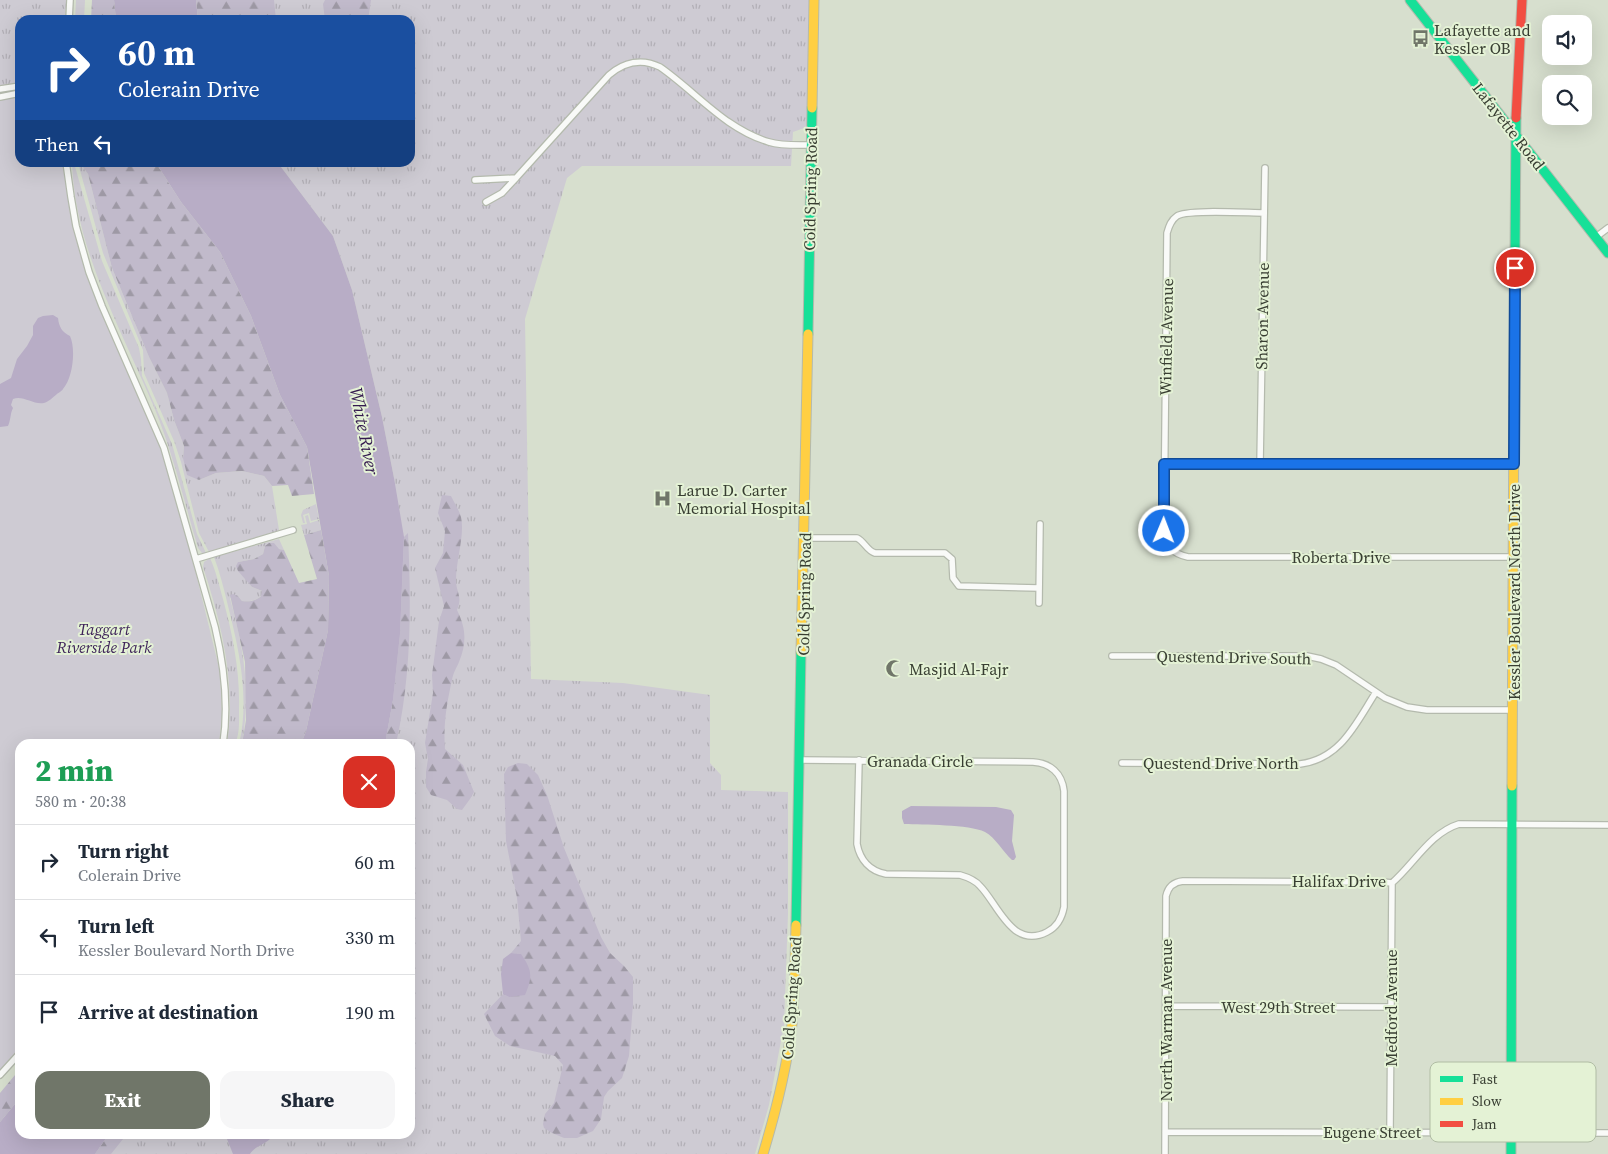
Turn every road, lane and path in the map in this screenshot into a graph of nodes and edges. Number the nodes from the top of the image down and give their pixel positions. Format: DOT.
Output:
graph roads {
  1 [pos="70,0"];
  2 [pos="814,0"];
  3 [pos="1410,0"];
  4 [pos="1522,0"];
  5 [pos="69,15"];
  6 [pos="15,87"];
  7 [pos="0,89"];
  8 [pos="15,94"];
  9 [pos="0,97"];
  10 [pos="1515,134"];
  11 [pos="811,145"];
  12 [pos="67,167"];
  13 [pos="1265,168"];
  14 [pos="516,178"];
  15 [pos="475,180"];
  16 [pos="486,202"];
  17 [pos="1264,213"];
  18 [pos="1608,228"];
  19 [pos="1596,237"];
  20 [pos="1608,253"];
  21 [pos="1164,464"];
  22 [pos="1260,464"];
  23 [pos="1514,464"];
  24 [pos="1040,524"];
  25 [pos="293,530"];
  26 [pos="805,538"];
  27 [pos="1170,548"];
  28 [pos="1514,557"];
  29 [pos="196,559"];
  30 [pos="1040,588"];
  31 [pos="1039,603"];
  32 [pos="1112,656"];
  33 [pos="1376,692"];
  34 [pos="1513,710"];
  35 [pos="223,739"];
  36 [pos="800,760"];
  37 [pos="859,760"];
  38 [pos="1122,764"];
  39 [pos="1513,824"];
  40 [pos="1608,825"];
  41 [pos="1392,883"];
  42 [pos="1169,888"];
  43 [pos="1166,1006"];
  44 [pos="1391,1007"];
  45 [pos="15,1058"];
  46 [pos="1512,1062"];
  47 [pos="0,1075"];
  48 [pos="1165,1132"];
  49 [pos="1390,1132"];
  50 [pos="1430,1132"];
  51 [pos="763,1154"];
  52 [pos="1165,1154"];
  1 -- 5 [label="street"];
  2 -- 11 [label="main road, Cold Spring Road"];
  3 -- 10 [label="main road, Lafayette Road"];
  4 -- 10 [label="main road, Kessler Boulevard North Drive"];
  6 -- 7 [label="street"];
  8 -- 9 [label="street"];
  10 -- 19 [label="main road, Lafayette Road"];
  10 -- 23 [label="main road, Kessler Boulevard North Drive"];
  11 -- 14 [label="street"];
  11 -- 26 [label="main road, Cold Spring Road"];
  12 -- 29 [label="street"];
  13 -- 17 [label="street, Sharon Avenue"];
  14 -- 15 [label="street"];
  14 -- 16 [label="street"];
  17 -- 21 [label="street, Winfield Avenue"];
  17 -- 22 [label="street, Sharon Avenue"];
  18 -- 19 [label="street"];
  19 -- 20 [label="main road, Lafayette Road"];
  21 -- 22 [label="street"];
  21 -- 27 [label="street, Winfield Avenue"];
  22 -- 23 [label="street"];
  23 -- 28 [label="main road, Kessler Boulevard North Drive"];
  24 -- 30 [label="street"];
  25 -- 29 [label="street"];
  26 -- 30 [label="street"];
  26 -- 36 [label="main road, Cold Spring Road"];
  27 -- 28 [label="street, Roberta Drive"];
  28 -- 34 [label="main road, Kessler Boulevard North Drive"];
  29 -- 35 [label="street"];
  30 -- 31 [label="street"];
  32 -- 33 [label="street, Questend Drive South"];
  33 -- 34 [label="street, Questend Drive South"];
  33 -- 38 [label="street, Questend Drive North"];
  34 -- 39 [label="main road, Kessler Boulevard North Drive"];
  36 -- 37 [label="street, Granada Circle"];
  36 -- 51 [label="main road, Cold Spring Road"];
  37 -- 37 [label="street, Granada Circle"];
  39 -- 40 [label="street, Halifax Drive"];
  39 -- 41 [label="street, Halifax Drive"];
  39 -- 46 [label="main road, Kessler Boulevard North Drive"];
  41 -- 42 [label="street, Halifax Drive"];
  41 -- 44 [label="street, Medford Avenue"];
  42 -- 43 [label="street, North Warman Avenue"];
  43 -- 44 [label="street, West 29th Street"];
  43 -- 48 [label="street, North Warman Avenue"];
  44 -- 49 [label="street, Medford Avenue"];
  45 -- 47 [label="street"];
  48 -- 49 [label="street, Eugene Street"];
  48 -- 52 [label="street, North Warman Avenue"];
  49 -- 50 [label="street, Eugene Street"];
}
